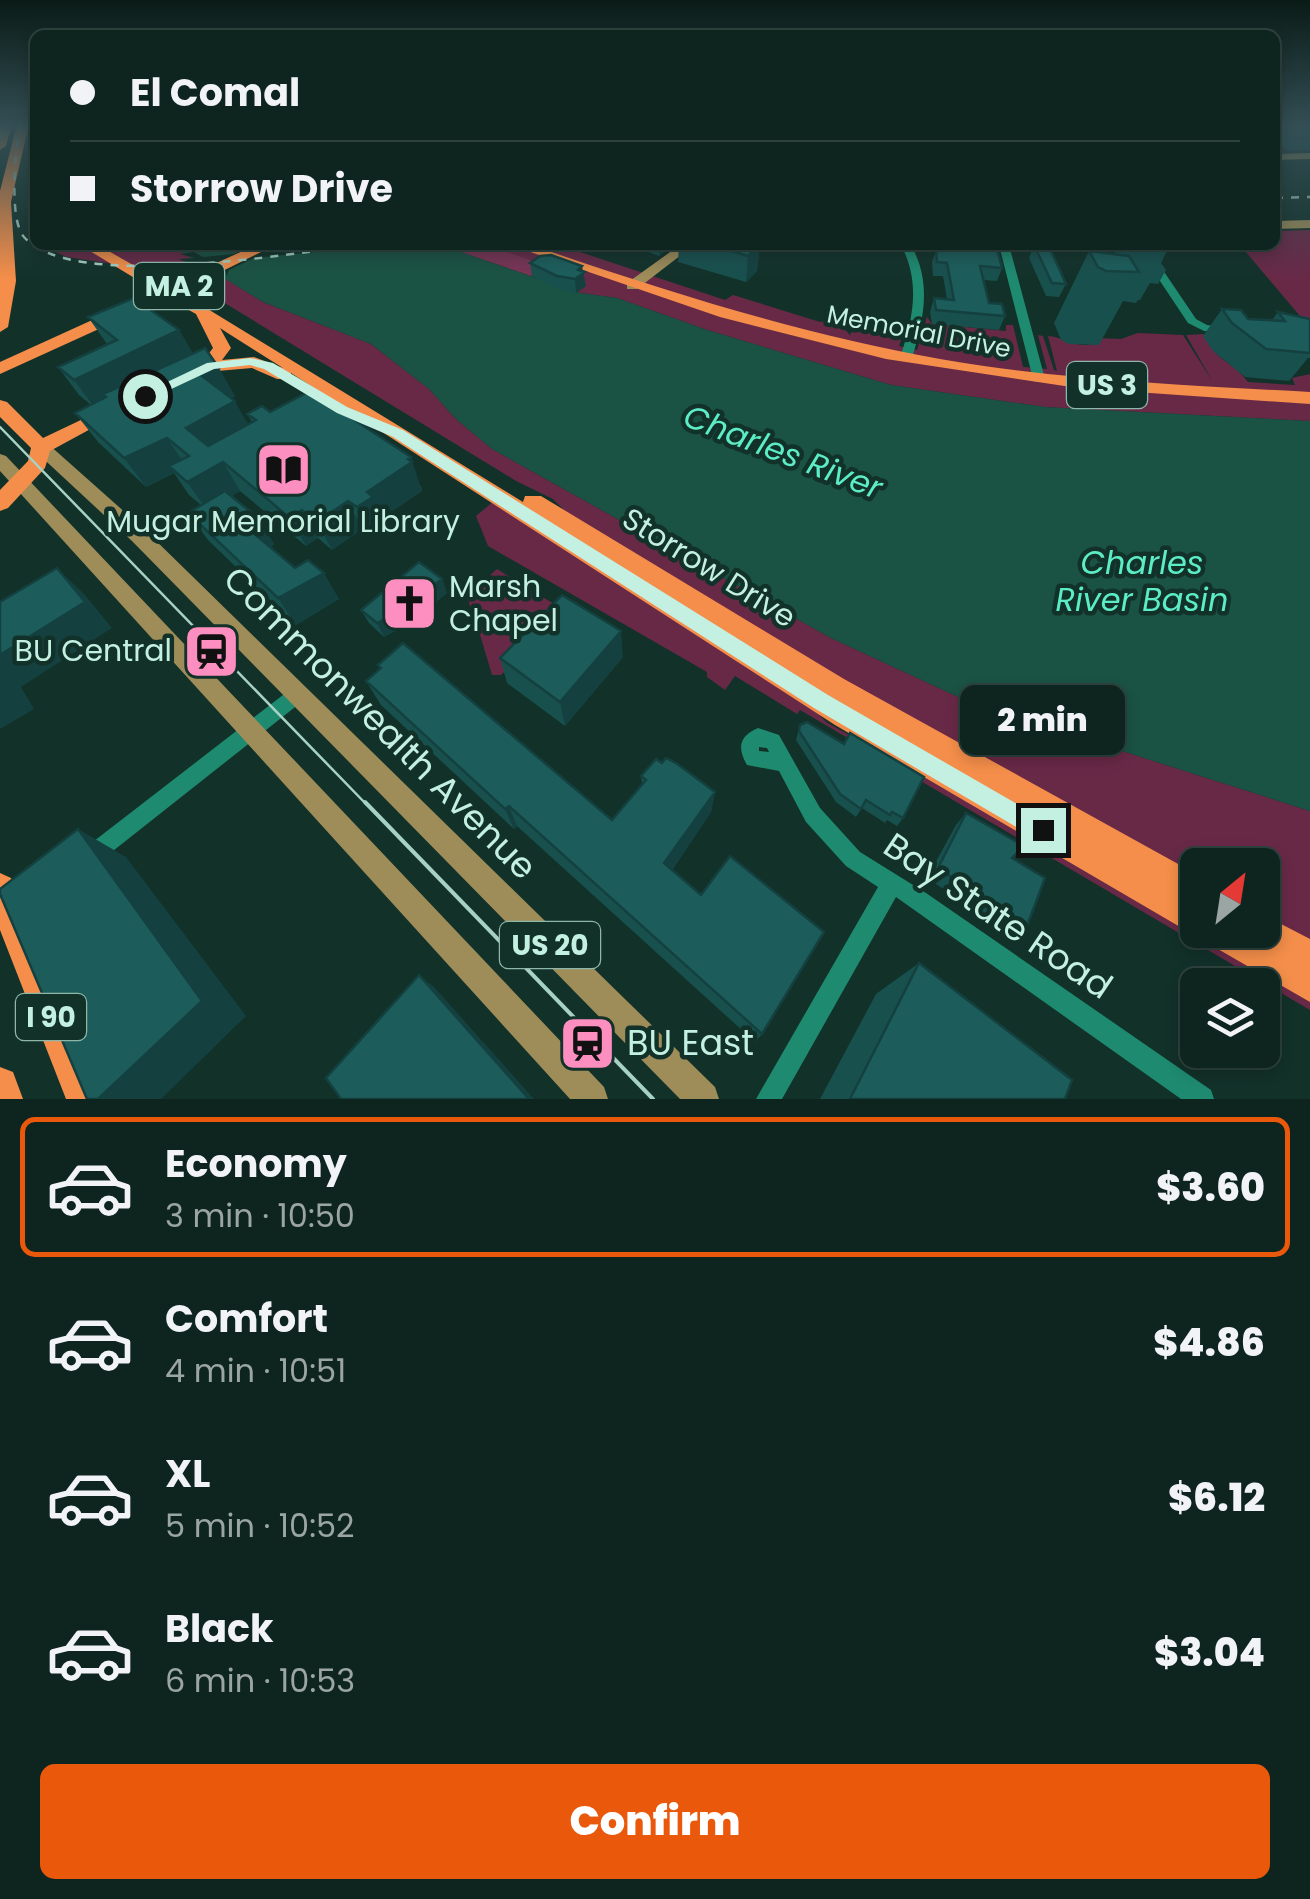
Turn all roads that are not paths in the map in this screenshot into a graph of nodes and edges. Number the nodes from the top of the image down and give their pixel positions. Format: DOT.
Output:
graph roads {
  1 [pos="11,175"];
  2 [pos="1310,224"];
  3 [pos="1280,225"];
  4 [pos="96,250"];
  5 [pos="115,250"];
  6 [pos="257,250"];
  7 [pos="534,250"];
  8 [pos="681,250"];
  9 [pos="909,250"];
  10 [pos="1005,250"];
  11 [pos="1144,250"];
  12 [pos="632,286"];
  13 [pos="196,300"];
  14 [pos="0,328"];
  15 [pos="1232,330"];
  16 [pos="222,342"];
  17 [pos="906,358"];
  18 [pos="234,362"];
  19 [pos="3,367"];
  20 [pos="204,367"];
  21 [pos="1040,379"];
  22 [pos="170,384"];
  23 [pos="1310,398"];
  24 [pos="136,400"];
  25 [pos="0,406"];
  26 [pos="398,434"];
  27 [pos="41,447"];
  28 [pos="0,460"];
  29 [pos="21,484"];
  30 [pos="0,503"];
  31 [pos="298,694"];
  32 [pos="250,731"];
  33 [pos="784,763"];
  34 [pos="82,863"];
  35 [pos="1180,883"];
  36 [pos="892,885"];
  37 [pos="13,898"];
  38 [pos="1180,910"];
  39 [pos="0,927"];
  40 [pos="1280,940"];
  41 [pos="1247,948"];
  42 [pos="1310,956"];
  43 [pos="1310,984"];
  44 [pos="0,1085"];
  45 [pos="5,1099"];
  46 [pos="84,1099"];
  47 [pos="592,1099"];
  48 [pos="702,1099"];
  49 [pos="768,1099"];
  50 [pos="1202,1099"];
  1 -- 14 [label="highway"];
  2 -- 3 [label="main road"];
  4 -- 13 [label="highway"];
  5 -- 13 [label="highway"];
  6 -- 19 [label="highway, MA 2"];
  7 -- 12 [label="highway, Memorial Drive / US 3"];
  8 -- 12 [label="main road"];
  9 -- 17 [label="street"];
  10 -- 21 [label="street"];
  11 -- 15 [label="street"];
  12 -- 17 [label="highway, Memorial Drive / US 3"];
  13 -- 16 [label="highway"];
  13 -- 26 [label="highway, Storrow Drive"];
  13 -- 35 [label="highway, Storrow Drive"];
  16 -- 18 [label="highway"];
  16 -- 20 [label="highway"];
  17 -- 21 [label="highway, Memorial Drive / US 3"];
  18 -- 20 [label="highway"];
  18 -- 26 [label="highway"];
  20 -- 22 [label="highway"];
  21 -- 23 [label="highway, Memorial Drive / US 3"];
  24 -- 27 [label="highway"];
  25 -- 27 [label="highway, Commonwealth Avenue / US 20"];
  26 -- 38 [label="highway, Storrow Drive"];
  27 -- 29 [label="highway"];
  27 -- 31 [label="main road, Commonwealth Avenue / US 20"];
  28 -- 29 [label="main road, US 20"];
  29 -- 30 [label="highway"];
  29 -- 32 [label="main road, US 20"];
  31 -- 32 [label="street"];
  31 -- 48 [label="main road, Commonwealth Avenue / US 20"];
  32 -- 34 [label="street"];
  32 -- 47 [label="main road, US 20"];
  33 -- 36 [label="street, Bay State Road"];
  36 -- 49 [label="street"];
  36 -- 50 [label="street, Bay State Road"];
  37 -- 39 [label="street"];
  37 -- 46 [label="highway, I 90"];
  40 -- 42 [label="highway"];
  41 -- 43 [label="highway"];
  44 -- 45 [label="highway"];
}
